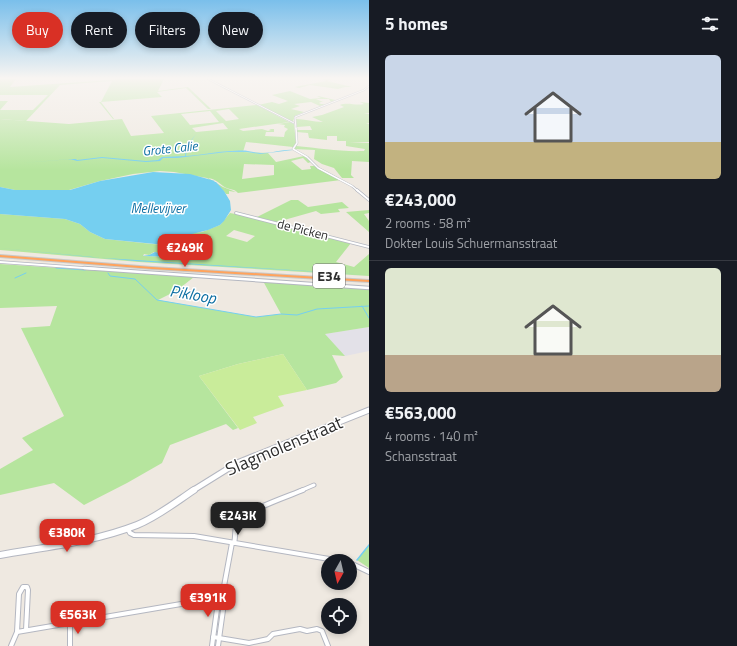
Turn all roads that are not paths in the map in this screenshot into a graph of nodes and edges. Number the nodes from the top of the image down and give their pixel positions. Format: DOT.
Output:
graph roads {
  1 [pos="266,109"];
  2 [pos="313,109"];
  3 [pos="294,123"];
  4 [pos="369,200"];
  5 [pos="236,213"];
  6 [pos="369,247"];
  7 [pos="0,255"];
  8 [pos="0,262"];
  9 [pos="368,280"];
  10 [pos="369,288"];
  11 [pos="369,410"];
  12 [pos="314,485"];
  13 [pos="128,529"];
  14 [pos="233,543"];
  15 [pos="0,555"];
  16 [pos="321,558"];
  17 [pos="357,566"];
  18 [pos="369,572"];
  19 [pos="222,597"];
  20 [pos="70,623"];
  21 [pos="26,630"];
  22 [pos="17,632"];
  23 [pos="213,636"];
  24 [pos="220,638"];
  25 [pos="11,646"];
  26 [pos="70,646"];
  27 [pos="212,646"];
  28 [pos="218,646"];
  29 [pos="328,646"];
  1 -- 3 [label="street"];
  2 -- 3 [label="street"];
  3 -- 4 [label="street"];
  5 -- 6 [label="street, de Picken"];
  7 -- 9 [label="highway, E34"];
  8 -- 10 [label="street"];
  11 -- 13 [label="street, Slagmolenstraat"];
  12 -- 14 [label="street"];
  13 -- 14 [label="street"];
  13 -- 15 [label="street, Slagmolenstraat"];
  14 -- 16 [label="street"];
  14 -- 19 [label="street"];
  17 -- 18 [label="street"];
  19 -- 20 [label="street"];
  19 -- 23 [label="street"];
  19 -- 24 [label="street"];
  20 -- 21 [label="street"];
  20 -- 26 [label="street"];
  21 -- 22 [label="street"];
  21 -- 22 [label="street"];
  22 -- 25 [label="street"];
  23 -- 24 [label="street"];
  23 -- 27 [label="street"];
  24 -- 28 [label="street"];
  24 -- 29 [label="street"];
}
